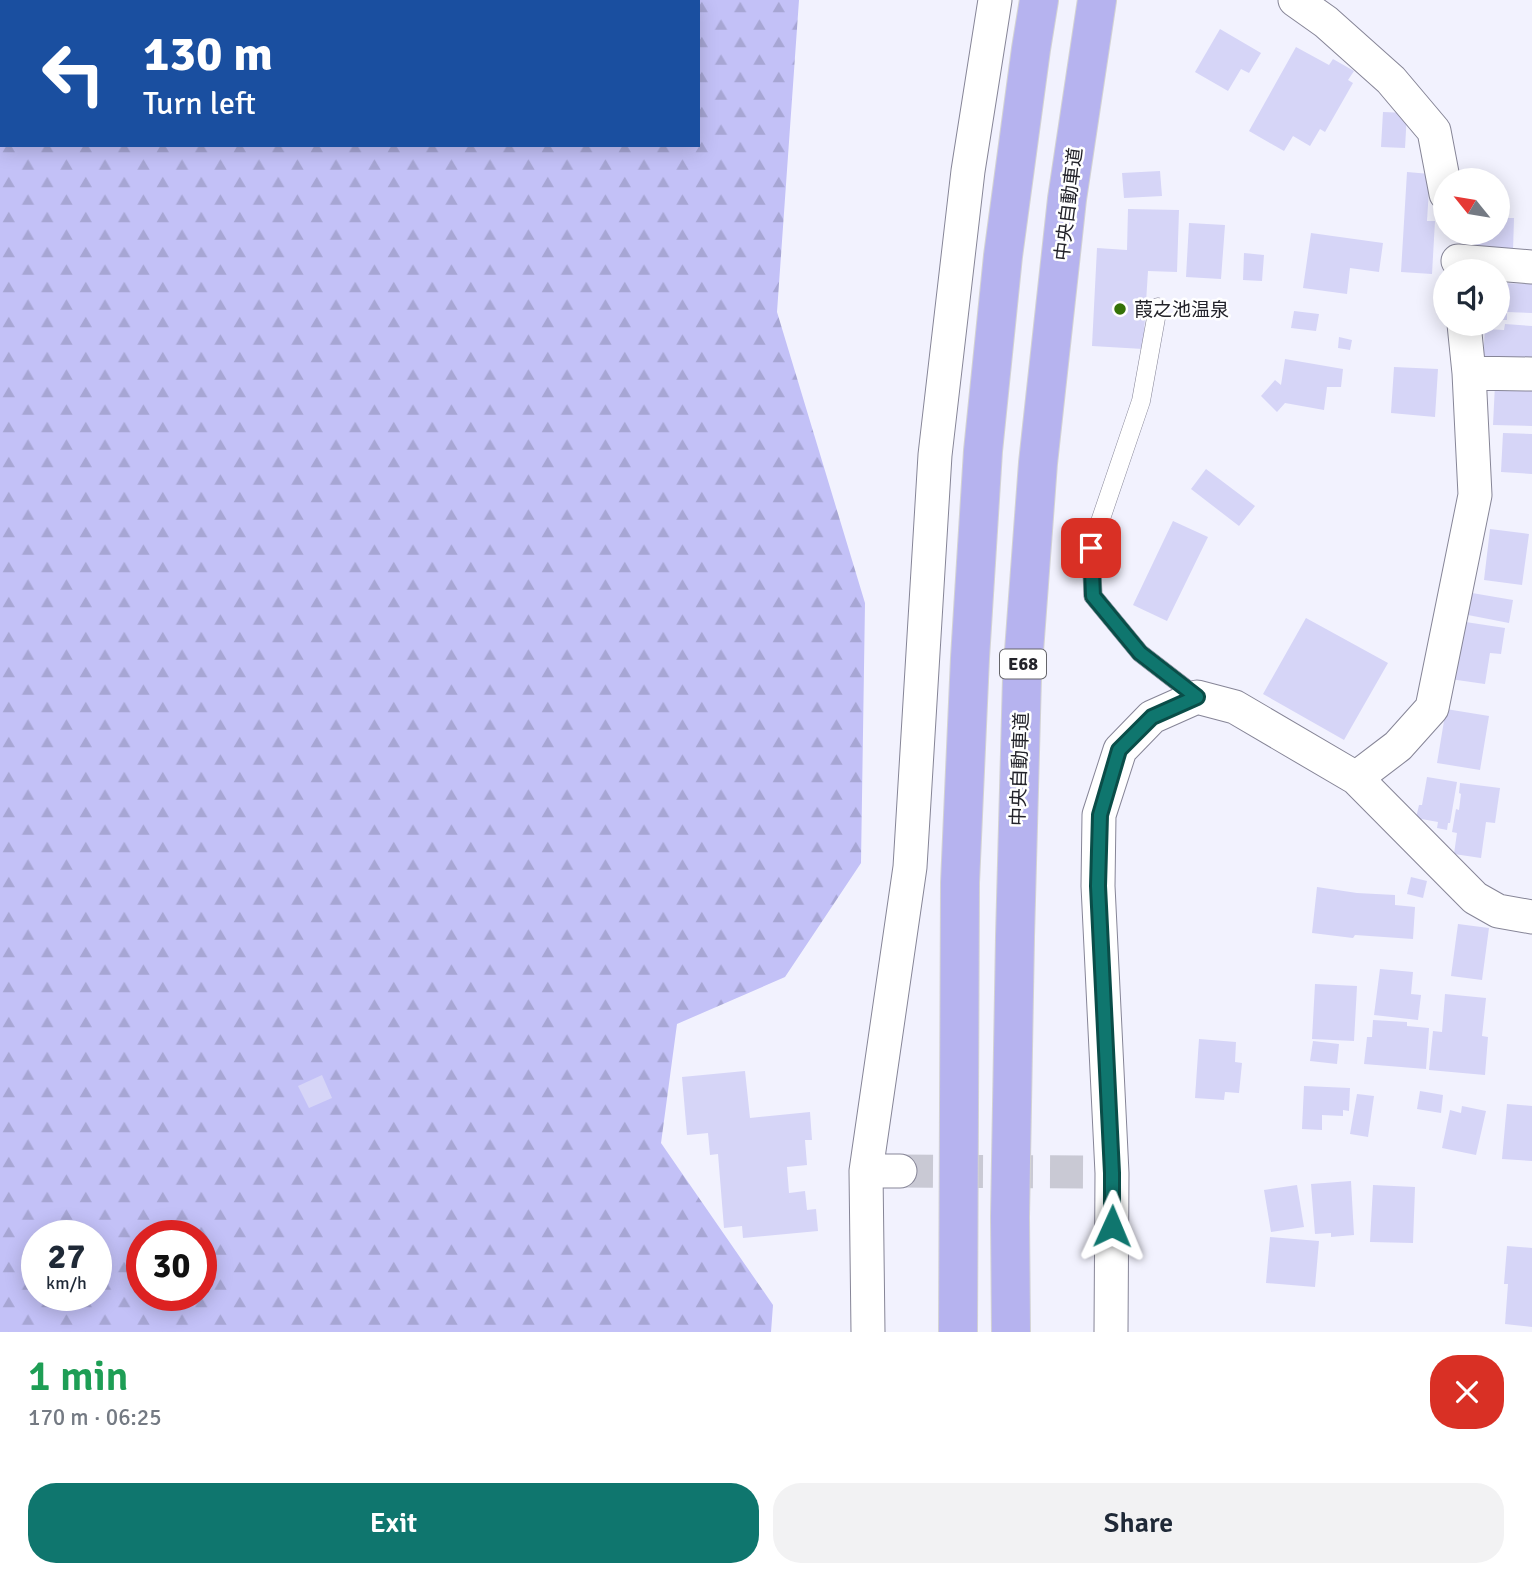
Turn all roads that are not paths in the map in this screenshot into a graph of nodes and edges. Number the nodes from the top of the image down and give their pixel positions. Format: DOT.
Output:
graph roads {
  1 [pos="995,0"];
  2 [pos="1039,0"];
  3 [pos="1097,0"];
  4 [pos="1294,0"];
  5 [pos="1441,168"];
  6 [pos="1456,255"];
  7 [pos="1532,267"];
  8 [pos="1158,307"];
  9 [pos="1465,336"];
  10 [pos="1469,373"];
  11 [pos="1532,374"];
  12 [pos="1197,697"];
  13 [pos="1356,778"];
  14 [pos="1532,917"];
  15 [pos="866,1171"];
  16 [pos="900,1171"];
  17 [pos="957,1213"];
  18 [pos="868,1332"];
  19 [pos="947,1332"];
  20 [pos="958,1332"];
  21 [pos="1011,1332"];
  22 [pos="1111,1332"];
  1 -- 15 [label="street"];
  2 -- 17 [label="highway"];
  3 -- 21 [label="highway, 中央自動車道 / E68"];
  4 -- 5 [label="street"];
  6 -- 7 [label="street"];
  8 -- 12 [label="lane"];
  9 -- 10 [label="street"];
  10 -- 11 [label="street"];
  10 -- 13 [label="street"];
  12 -- 13 [label="street"];
  12 -- 22 [label="street"];
  13 -- 14 [label="street"];
  15 -- 16 [label="street"];
  15 -- 18 [label="street"];
  17 -- 19 [label="lane"];
  17 -- 20 [label="highway"];
}
